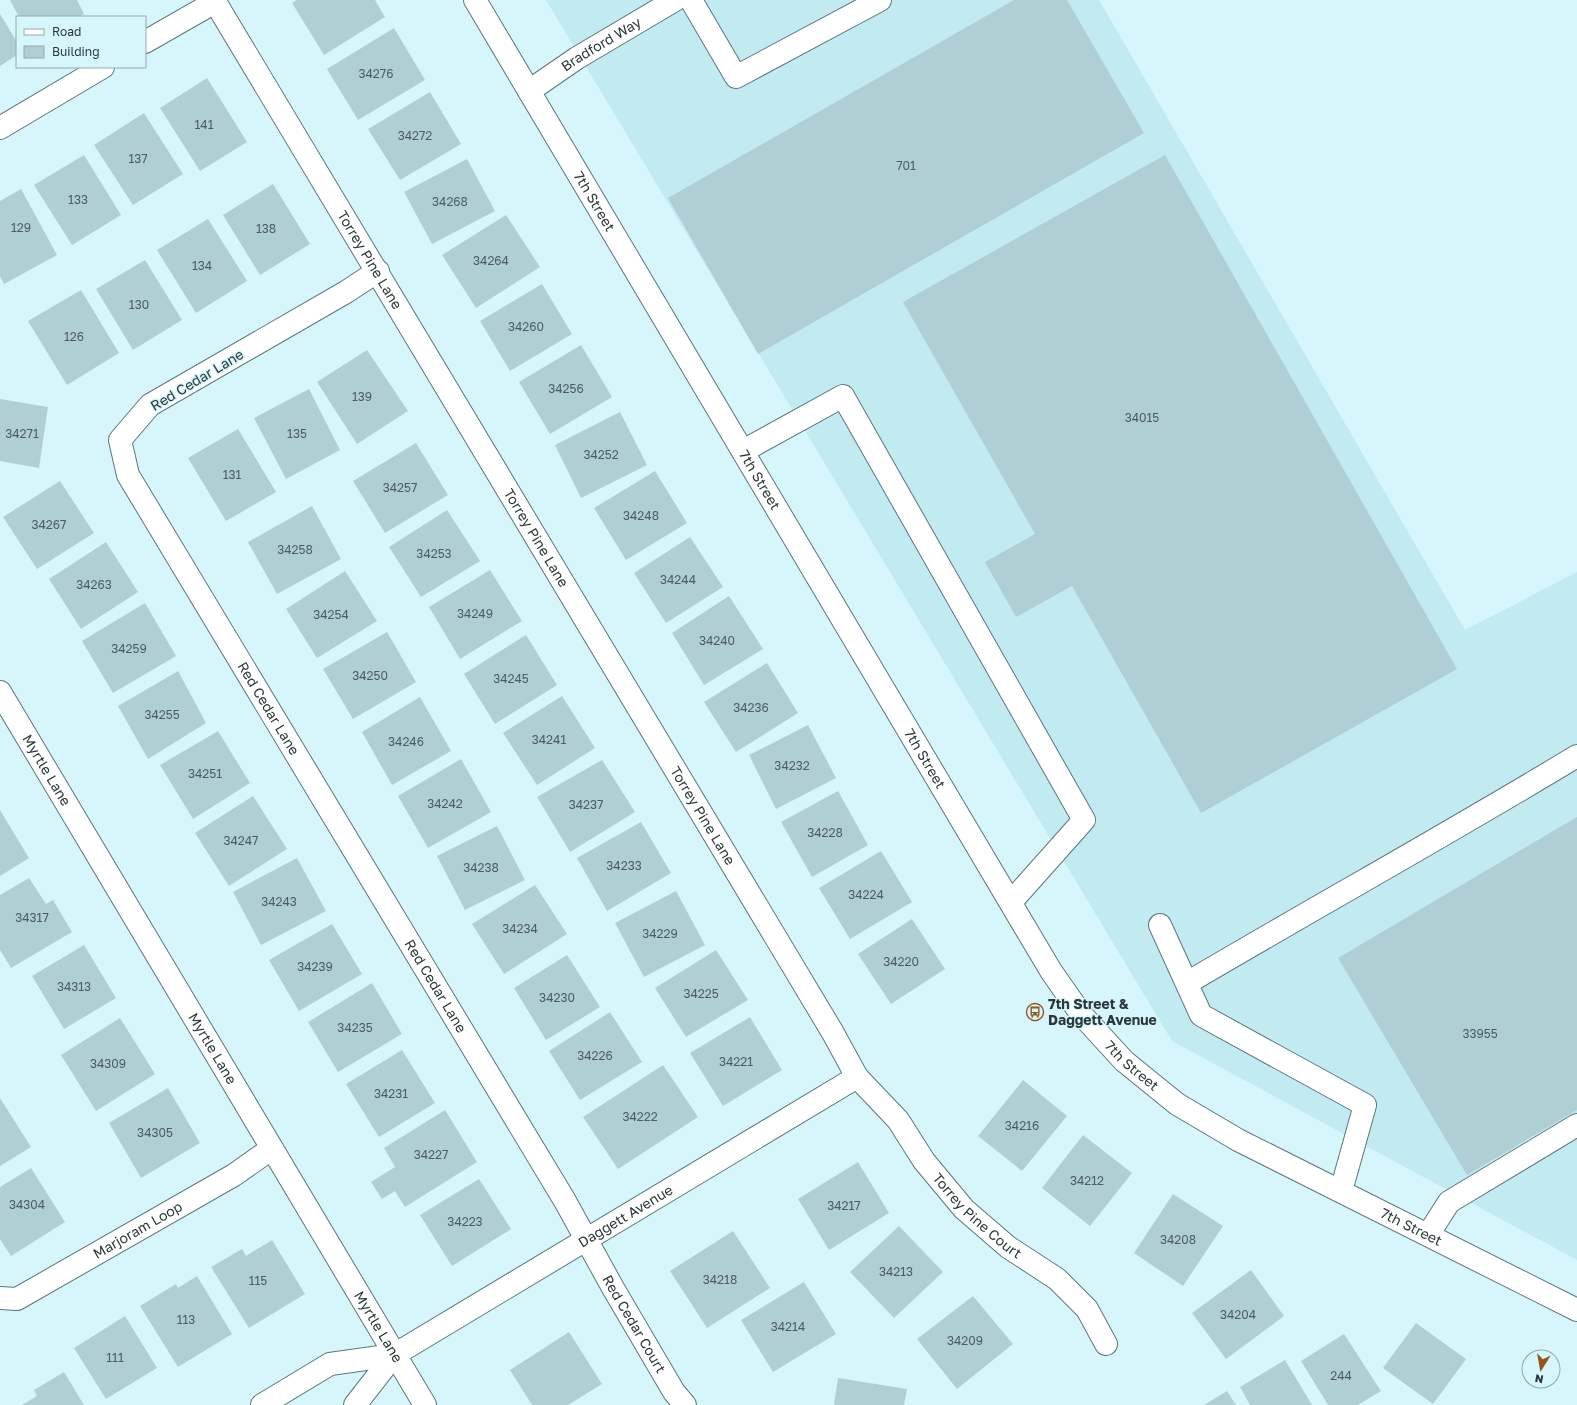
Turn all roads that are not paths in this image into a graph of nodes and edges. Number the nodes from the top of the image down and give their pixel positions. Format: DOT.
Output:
graph roads {
  1 [pos="475,0"];
  2 [pos="675,0"];
  3 [pos="692,0"];
  4 [pos="880,0"];
  5 [pos="214,1"];
  6 [pos="146,41"];
  7 [pos="101,68"];
  8 [pos="529,91"];
  9 [pos="0,128"];
  10 [pos="378,271"];
  11 [pos="743,452"];
  12 [pos="0,692"];
  13 [pos="1577,756"];
  14 [pos="1011,902"];
  15 [pos="1160,925"];
  16 [pos="1187,984"];
  17 [pos="857,1077"];
  18 [pos="1577,1125"];
  19 [pos="271,1149"];
  20 [pos="1341,1191"];
  21 [pos="1428,1235"];
  22 [pos="587,1240"];
  23 [pos="0,1298"];
  24 [pos="1577,1310"];
  25 [pos="1106,1344"];
  26 [pos="394,1355"];
  27 [pos="262,1405"];
  28 [pos="355,1405"];
  29 [pos="425,1405"];
  30 [pos="685,1405"];
  1 -- 8 [label="street, 7th Street"];
  2 -- 8 [label="street, Bradford Way"];
  3 -- 4 [label="street"];
  5 -- 6 [label="street"];
  5 -- 10 [label="street, Torrey Pine Lane"];
  7 -- 9 [label="street"];
  8 -- 11 [label="street, 7th Street"];
  10 -- 17 [label="street, Torrey Pine Lane"];
  10 -- 22 [label="street, Red Cedar Lane"];
  11 -- 14 [label="street, 7th Street"];
  11 -- 14 [label="street"];
  12 -- 19 [label="street, Myrtle Lane"];
  13 -- 16 [label="street"];
  14 -- 20 [label="street, 7th Street"];
  15 -- 16 [label="street"];
  16 -- 20 [label="street"];
  17 -- 22 [label="street, Daggett Avenue"];
  17 -- 25 [label="street, Torrey Pine Court"];
  18 -- 21 [label="street"];
  19 -- 23 [label="street, Marjoram Loop"];
  19 -- 26 [label="street, Myrtle Lane"];
  20 -- 21 [label="street, 7th Street"];
  21 -- 24 [label="street, 7th Street"];
  22 -- 26 [label="street, Daggett Avenue"];
  22 -- 30 [label="street, Red Cedar Court"];
  26 -- 27 [label="street, Daggett Avenue"];
  26 -- 28 [label="street, Daggett Avenue"];
  26 -- 29 [label="street, Myrtle Lane"];
}
